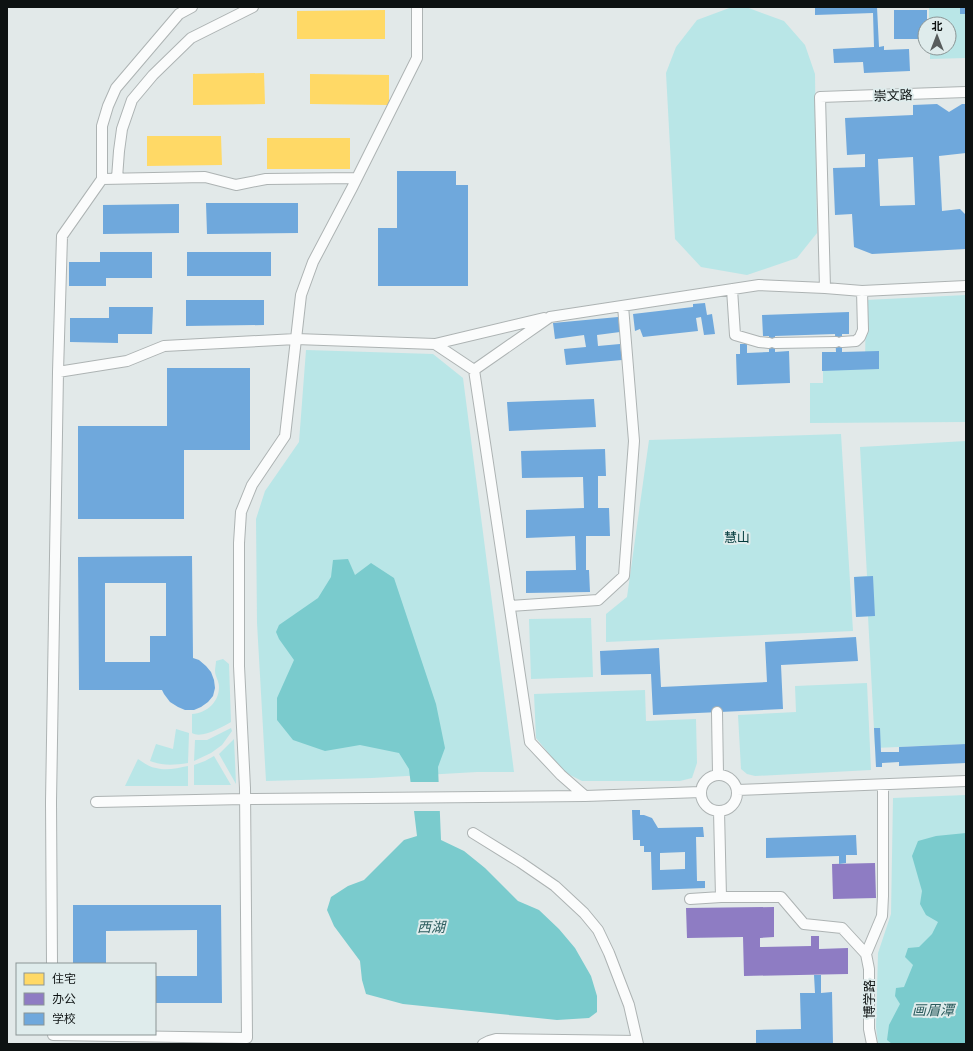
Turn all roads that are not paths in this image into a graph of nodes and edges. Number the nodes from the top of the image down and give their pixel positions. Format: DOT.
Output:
graph roads {
  1 [pos="192,7"];
  2 [pos="252,7"];
  3 [pos="417,7"];
  4 [pos="177,11"];
  5 [pos="966,92"];
  6 [pos="117,178"];
  7 [pos="357,178"];
  8 [pos="102,179"];
  9 [pos="966,286"];
  10 [pos="824,288"];
  11 [pos="732,289"];
  12 [pos="862,291"];
  13 [pos="623,306"];
  14 [pos="550,317"];
  15 [pos="296,339"];
  16 [pos="435,344"];
  17 [pos="474,370"];
  18 [pos="58,372"];
  19 [pos="510,606"];
  20 [pos="717,712"];
  21 [pos="718,774"];
  22 [pos="966,781"];
  23 [pos="883,784"];
  24 [pos="737,790"];
  25 [pos="701,792"];
  26 [pos="585,796"];
  27 [pos="245,799"];
  28 [pos="96,802"];
  29 [pos="719,811"];
  30 [pos="473,833"];
  31 [pos="721,897"];
  32 [pos="690,899"];
  33 [pos="866,954"];
  34 [pos="52,963"];
  35 [pos="52,1038"];
  36 [pos="638,1042"];
  37 [pos="483,1044"];
  38 [pos="872,1044"];
  1 -- 4 [label="street"];
  2 -- 6 [label="street"];
  3 -- 7 [label="street"];
  4 -- 8 [label="street"];
  5 -- 10 [label="street, 崇文路"];
  6 -- 7 [label="street"];
  6 -- 8 [label="street"];
  7 -- 15 [label="street"];
  8 -- 18 [label="street"];
  9 -- 12 [label="street"];
  10 -- 11 [label="street"];
  10 -- 12 [label="street"];
  11 -- 12 [label="street"];
  11 -- 13 [label="street"];
  13 -- 14 [label="street"];
  13 -- 19 [label="street"];
  14 -- 16 [label="street"];
  14 -- 17 [label="street"];
  15 -- 16 [label="street"];
  15 -- 18 [label="street"];
  15 -- 27 [label="street"];
  16 -- 17 [label="street"];
  17 -- 19 [label="street"];
  18 -- 34 [label="street"];
  19 -- 26 [label="street"];
  20 -- 21 [label="street"];
  21 -- 24 [label="street"];
  21 -- 25 [label="street"];
  22 -- 23 [label="street"];
  23 -- 24 [label="street"];
  23 -- 33 [label="street"];
  24 -- 29 [label="street"];
  25 -- 26 [label="street"];
  25 -- 29 [label="street"];
  26 -- 27 [label="street"];
  27 -- 28 [label="street"];
  27 -- 35 [label="street"];
  29 -- 31 [label="street"];
  30 -- 36 [label="street"];
  31 -- 32 [label="street"];
  31 -- 33 [label="street"];
  33 -- 38 [label="street, 博学路"];
  36 -- 37 [label="street"];
}
